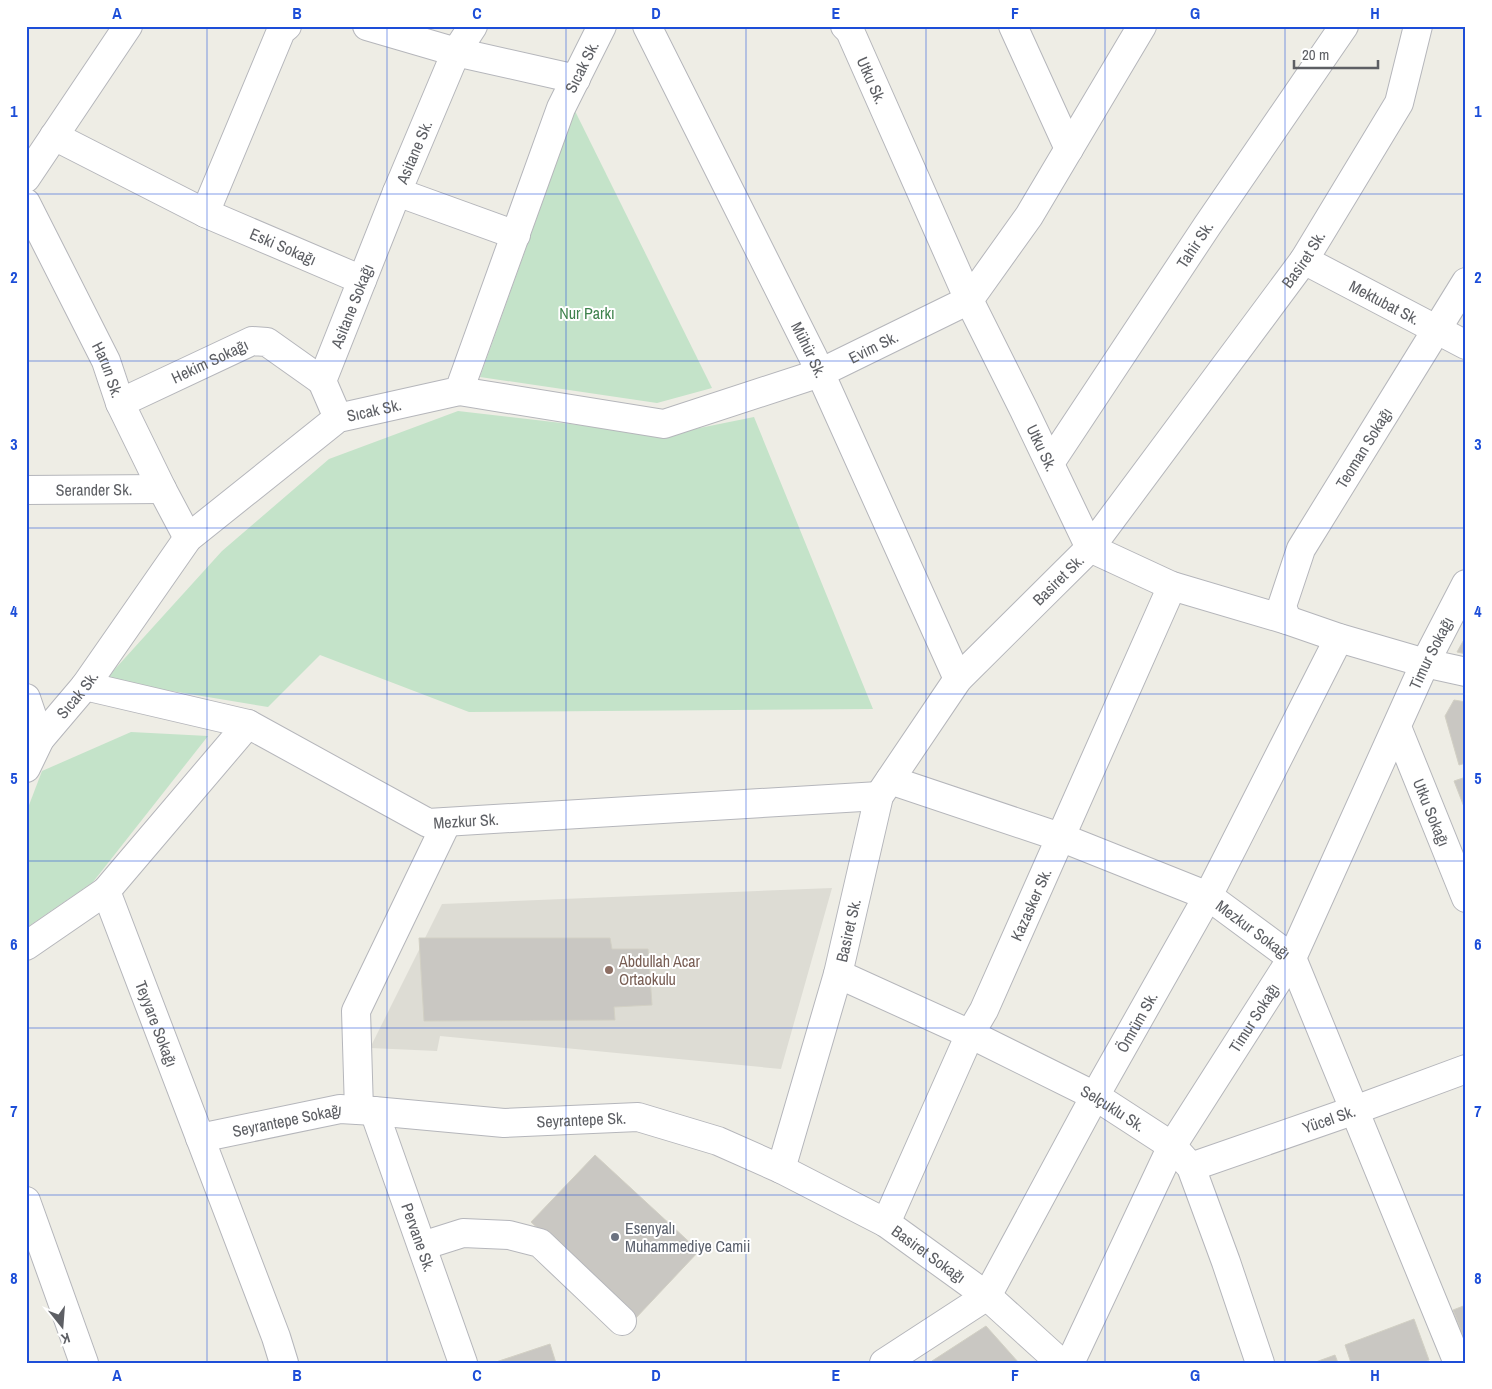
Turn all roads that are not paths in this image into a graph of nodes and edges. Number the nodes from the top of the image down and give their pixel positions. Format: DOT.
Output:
graph roads {
  1 [pos="128,26"];
  2 [pos="287,26"];
  3 [pos="367,26"];
  4 [pos="473,26"];
  5 [pos="602,26"];
  6 [pos="647,26"];
  7 [pos="1013,26"];
  8 [pos="1142,26"];
  9 [pos="1344,26"];
  10 [pos="1418,26"];
  11 [pos="853,28"];
  12 [pos="456,52"];
  13 [pos="576,79"];
  14 [pos="54,136"];
  15 [pos="1069,149"];
  16 [pos="26,178"];
  17 [pos="397,192"];
  18 [pos="26,203"];
  19 [pos="204,213"];
  20 [pos="516,235"];
  21 [pos="1304,260"];
  22 [pos="362,280"];
  23 [pos="1466,282"];
  24 [pos="969,300"];
  25 [pos="1436,329"];
  26 [pos="1466,345"];
  27 [pos="820,373"];
  28 [pos="322,380"];
  29 [pos="459,391"];
  30 [pos="120,403"];
  31 [pos="338,418"];
  32 [pos="1050,464"];
  33 [pos="162,489"];
  34 [pos="26,490"];
  35 [pos="188,538"];
  36 [pos="1090,548"];
  37 [pos="1466,584"];
  38 [pos="1172,586"];
  39 [pos="1287,620"];
  40 [pos="1339,638"];
  41 [pos="1425,663"];
  42 [pos="1466,672"];
  43 [pos="958,679"];
  44 [pos="84,686"];
  45 [pos="26,698"];
  46 [pos="248,724"];
  47 [pos="1397,727"];
  48 [pos="40,739"];
  49 [pos="26,768"];
  50 [pos="884,788"];
  51 [pos="447,822"];
  52 [pos="1060,837"];
  53 [pos="106,891"];
  54 [pos="1208,896"];
  55 [pos="1466,898"];
  56 [pos="26,946"];
  57 [pos="1292,958"];
  58 [pos="838,974"];
  59 [pos="970,1034"];
  60 [pos="1466,1069"];
  61 [pos="1096,1096"];
  62 [pos="1355,1110"];
  63 [pos="366,1111"];
  64 [pos="200,1138"];
  65 [pos="1172,1146"];
  66 [pos="1191,1167"];
  67 [pos="781,1168"];
  68 [pos="27,1208"];
  69 [pos="886,1223"];
  70 [pos="422,1246"];
  71 [pos="987,1296"];
  72 [pos="622,1321"];
  73 [pos="75,1360"];
  74 [pos="284,1363"];
  75 [pos="463,1363"];
  76 [pos="884,1363"];
  77 [pos="1061,1363"];
  78 [pos="1070,1363"];
  79 [pos="1260,1363"];
  80 [pos="1458,1363"];
  1 -- 14 [label="street"];
  2 -- 19 [label="street"];
  3 -- 12 [label="street"];
  4 -- 12 [label="street, Asitane Sk."];
  5 -- 13 [label="street, Sıcak Sk."];
  6 -- 27 [label="street, Mühür Sk."];
  7 -- 15 [label="street"];
  8 -- 15 [label="street, Evim Sk."];
  9 -- 32 [label="street, Tahir Sk."];
  10 -- 21 [label="street, Basiret Sk."];
  11 -- 24 [label="street, Utku Sk."];
  12 -- 13 [label="street"];
  12 -- 17 [label="street, Asitane Sk."];
  13 -- 20 [label="street, Sıcak Sk."];
  14 -- 16 [label="street"];
  14 -- 19 [label="street, Eski Sokağı"];
  15 -- 24 [label="street, Evim Sk."];
  17 -- 20 [label="street, Asitane Sk."];
  17 -- 22 [label="street, Asitane Sokağı"];
  18 -- 30 [label="street, Harun Sk."];
  19 -- 22 [label="street, Eski Sokağı"];
  20 -- 29 [label="street, Sıcak Sk."];
  21 -- 25 [label="street, Mektubat Sk."];
  21 -- 36 [label="street, Basiret Sk."];
  22 -- 28 [label="street, Asitane Sokağı"];
  23 -- 25 [label="street, Teoman Sokağı"];
  24 -- 27 [label="street, Evim Sk."];
  24 -- 32 [label="street, Utku Sk."];
  25 -- 26 [label="street, Mektubat Sk."];
  25 -- 39 [label="street, Teoman Sokağı"];
  27 -- 29 [label="street, Evim Sk."];
  27 -- 43 [label="street, Mühür Sk."];
  28 -- 30 [label="street, Hekim Sokağı"];
  28 -- 31 [label="street"];
  29 -- 31 [label="street, Sıcak Sk."];
  30 -- 33 [label="street, Harun Sk."];
  31 -- 35 [label="street, Sıcak Sk."];
  32 -- 36 [label="street, Utku Sk."];
  33 -- 34 [label="street, Serander Sk."];
  33 -- 35 [label="street, Harun Sk."];
  35 -- 44 [label="street, Sıcak Sk."];
  36 -- 38 [label="street"];
  36 -- 43 [label="street, Basiret Sk."];
  37 -- 41 [label="street, Timur Sokağı"];
  38 -- 39 [label="street"];
  38 -- 52 [label="street, Kazasker Sk."];
  39 -- 40 [label="street"];
  40 -- 41 [label="street"];
  40 -- 54 [label="street, Ömrüm Sk."];
  41 -- 42 [label="street"];
  41 -- 47 [label="street, Timur Sokağı"];
  43 -- 50 [label="street, Basiret Sk."];
  44 -- 46 [label="street, Mezkur Sk."];
  44 -- 48 [label="street, Sıcak Sk."];
  45 -- 48 [label="street"];
  46 -- 51 [label="street, Mezkur Sk."];
  46 -- 53 [label="street"];
  47 -- 55 [label="street, Utku Sokağı"];
  47 -- 57 [label="street, Timur Sokağı"];
  48 -- 49 [label="street, Sıcak Sk."];
  50 -- 51 [label="street, Mezkur Sk."];
  50 -- 52 [label="street, Mezkur Sokağı"];
  50 -- 58 [label="street, Basiret Sk."];
  51 -- 63 [label="street, Pervane Sk."];
  52 -- 54 [label="street, Mezkur Sokağı"];
  52 -- 59 [label="street, Kazasker Sk."];
  53 -- 56 [label="street"];
  53 -- 64 [label="street, Teyyare Sokağı"];
  54 -- 57 [label="street, Mezkur Sokağı"];
  54 -- 61 [label="street, Ömrüm Sk."];
  57 -- 62 [label="street, Mezkur Sokağı"];
  57 -- 65 [label="street, Timur Sokağı"];
  58 -- 59 [label="street, Selçuklu Sk."];
  58 -- 67 [label="street, Basiret Sk."];
  59 -- 61 [label="street, Selçuklu Sk."];
  59 -- 69 [label="street, Kazasker Sk."];
  60 -- 62 [label="street, Yücel Sk."];
  61 -- 65 [label="street, Selçuklu Sk."];
  61 -- 71 [label="street, Ömrüm Sk."];
  62 -- 66 [label="street, Yücel Sk."];
  62 -- 80 [label="street, Mezkur Sokağı"];
  63 -- 64 [label="street, Seyrantepe Sokağı"];
  63 -- 67 [label="street, Seyrantepe Sk."];
  63 -- 70 [label="street, Pervane Sk."];
  64 -- 74 [label="street, Teyyare Sokağı"];
  65 -- 66 [label="street, Selçuklu Sk."];
  65 -- 78 [label="street, Timur Sokağı"];
  66 -- 79 [label="street, Selçuklu Sk."];
  67 -- 69 [label="street, Basiret Sokağı"];
  68 -- 73 [label="street"];
  69 -- 71 [label="street, Basiret Sokağı"];
  70 -- 72 [label="street"];
  70 -- 75 [label="street, Pervane Sk."];
  71 -- 76 [label="street, Ömrüm Sk."];
  71 -- 77 [label="street, Basiret Sokağı"];
}
